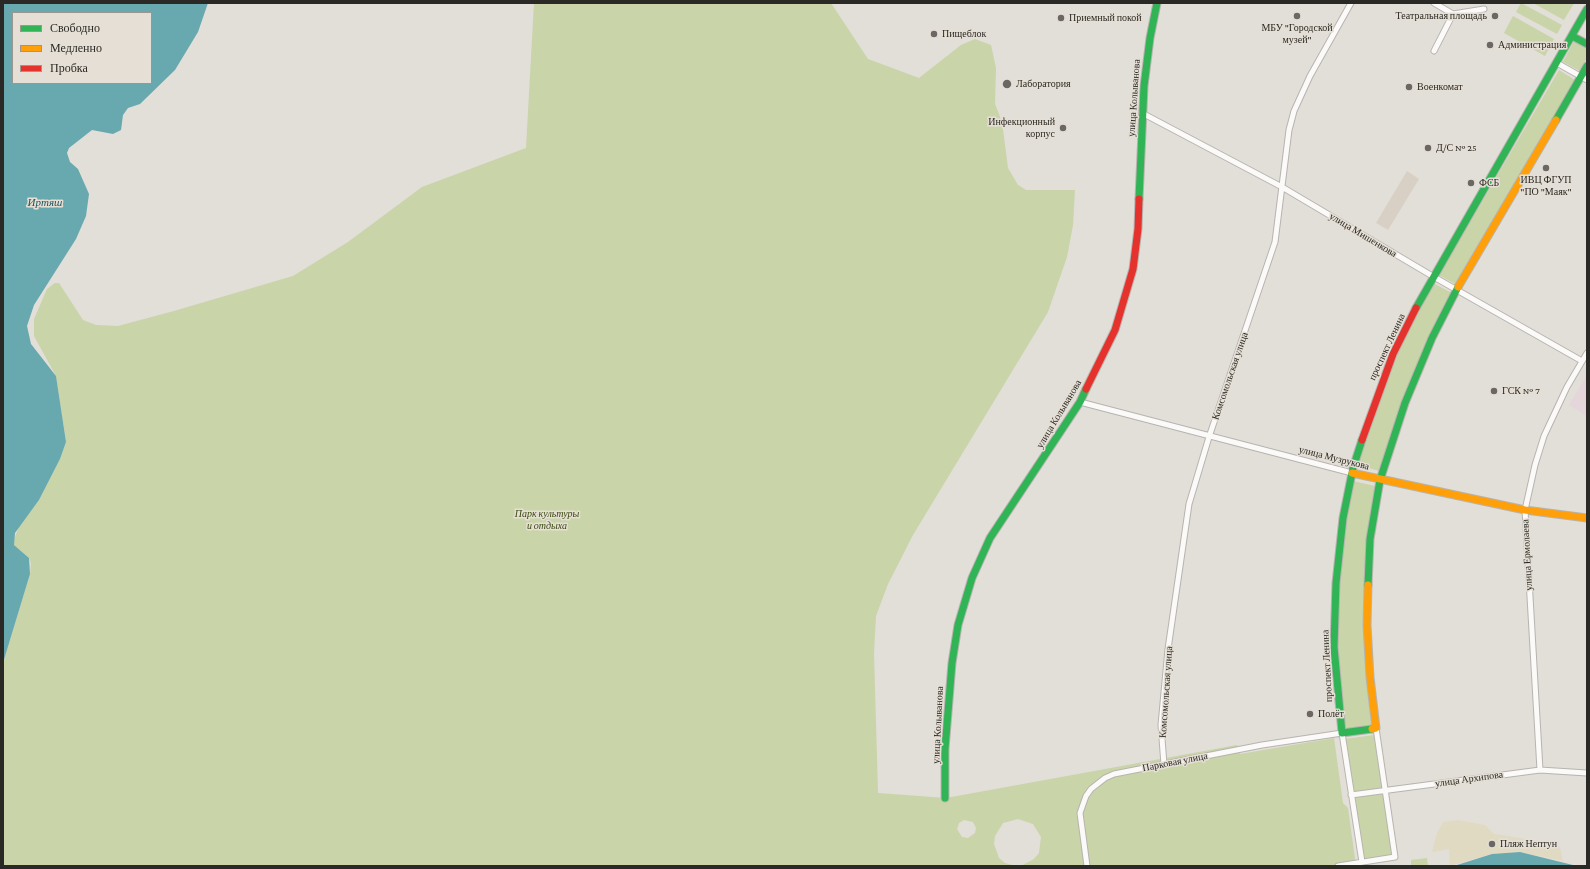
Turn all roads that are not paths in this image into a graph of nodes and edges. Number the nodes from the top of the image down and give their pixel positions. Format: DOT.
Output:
graph roads {
  1 [pos="1157,3"];
  2 [pos="1351,3"];
  3 [pos="1434,3"];
  4 [pos="1484,9"];
  5 [pos="1587,9"];
  6 [pos="1453,14"];
  7 [pos="1572,36"];
  8 [pos="1587,44"];
  9 [pos="1434,51"];
  10 [pos="1557,63"];
  11 [pos="1587,66"];
  12 [pos="1584,78"];
  13 [pos="1142,113"];
  14 [pos="1282,187"];
  15 [pos="1434,277"];
  16 [pos="1456,290"];
  17 [pos="1587,353"];
  18 [pos="1582,361"];
  19 [pos="1080,402"];
  20 [pos="1209,437"];
  21 [pos="1352,473"];
  22 [pos="1380,480"];
  23 [pos="1525,510"];
  24 [pos="1587,518"];
  25 [pos="1376,728"];
  26 [pos="1342,733"];
  27 [pos="1164,765"];
  28 [pos="1540,770"];
  29 [pos="1587,773"];
  30 [pos="1385,791"];
  31 [pos="1351,795"];
  32 [pos="946,798"];
  33 [pos="1362,862"];
  34 [pos="1087,866"];
  35 [pos="1338,866"];
  1 -- 13 [label="street, улица Колыванова"];
  2 -- 14 [label="street, Комсомольская улица"];
  3 -- 6 [label="street"];
  4 -- 6 [label="street"];
  5 -- 7 [label="street, проспект Ленина"];
  6 -- 9 [label="street"];
  7 -- 8 [label="street"];
  7 -- 10 [label="street, проспект Ленина"];
  10 -- 12 [label="street"];
  10 -- 15 [label="street, проспект Ленина"];
  11 -- 12 [label="street"];
  12 -- 16 [label="street"];
  13 -- 14 [label="street, улица Мишенкова"];
  13 -- 19 [label="street, улица Колыванова"];
  14 -- 15 [label="street, улица Мишенкова"];
  14 -- 20 [label="street, Комсомольская улица"];
  15 -- 16 [label="street, улица Мишенкова"];
  15 -- 21 [label="street, проспект Ленина"];
  16 -- 18 [label="street, улица Мишенкова"];
  16 -- 22 [label="street"];
  17 -- 18 [label="street, улица Ермолаева"];
  18 -- 23 [label="street, улица Ермолаева"];
  19 -- 20 [label="street, улица Музрукова"];
  19 -- 32 [label="street, улица Колыванова"];
  20 -- 21 [label="street, улица Музрукова"];
  20 -- 27 [label="street, Комсомольская улица"];
  21 -- 22 [label="street, улица Музрукова"];
  21 -- 26 [label="street, проспект Ленина"];
  22 -- 23 [label="street, улица Музрукова"];
  22 -- 25 [label="street"];
  23 -- 24 [label="street, улица Музрукова"];
  23 -- 28 [label="street, улица Ермолаева"];
  25 -- 26 [label="street"];
  25 -- 30 [label="street"];
  26 -- 27 [label="street, Парковая улица"];
  26 -- 31 [label="street, проспект Ленина"];
  27 -- 34 [label="street, Парковая улица"];
  28 -- 29 [label="street, улица Архипова"];
  28 -- 30 [label="street, улица Архипова"];
  30 -- 31 [label="street, улица Архипова"];
  30 -- 33 [label="street"];
  31 -- 33 [label="street, проспект Ленина"];
  33 -- 35 [label="street"];
}
